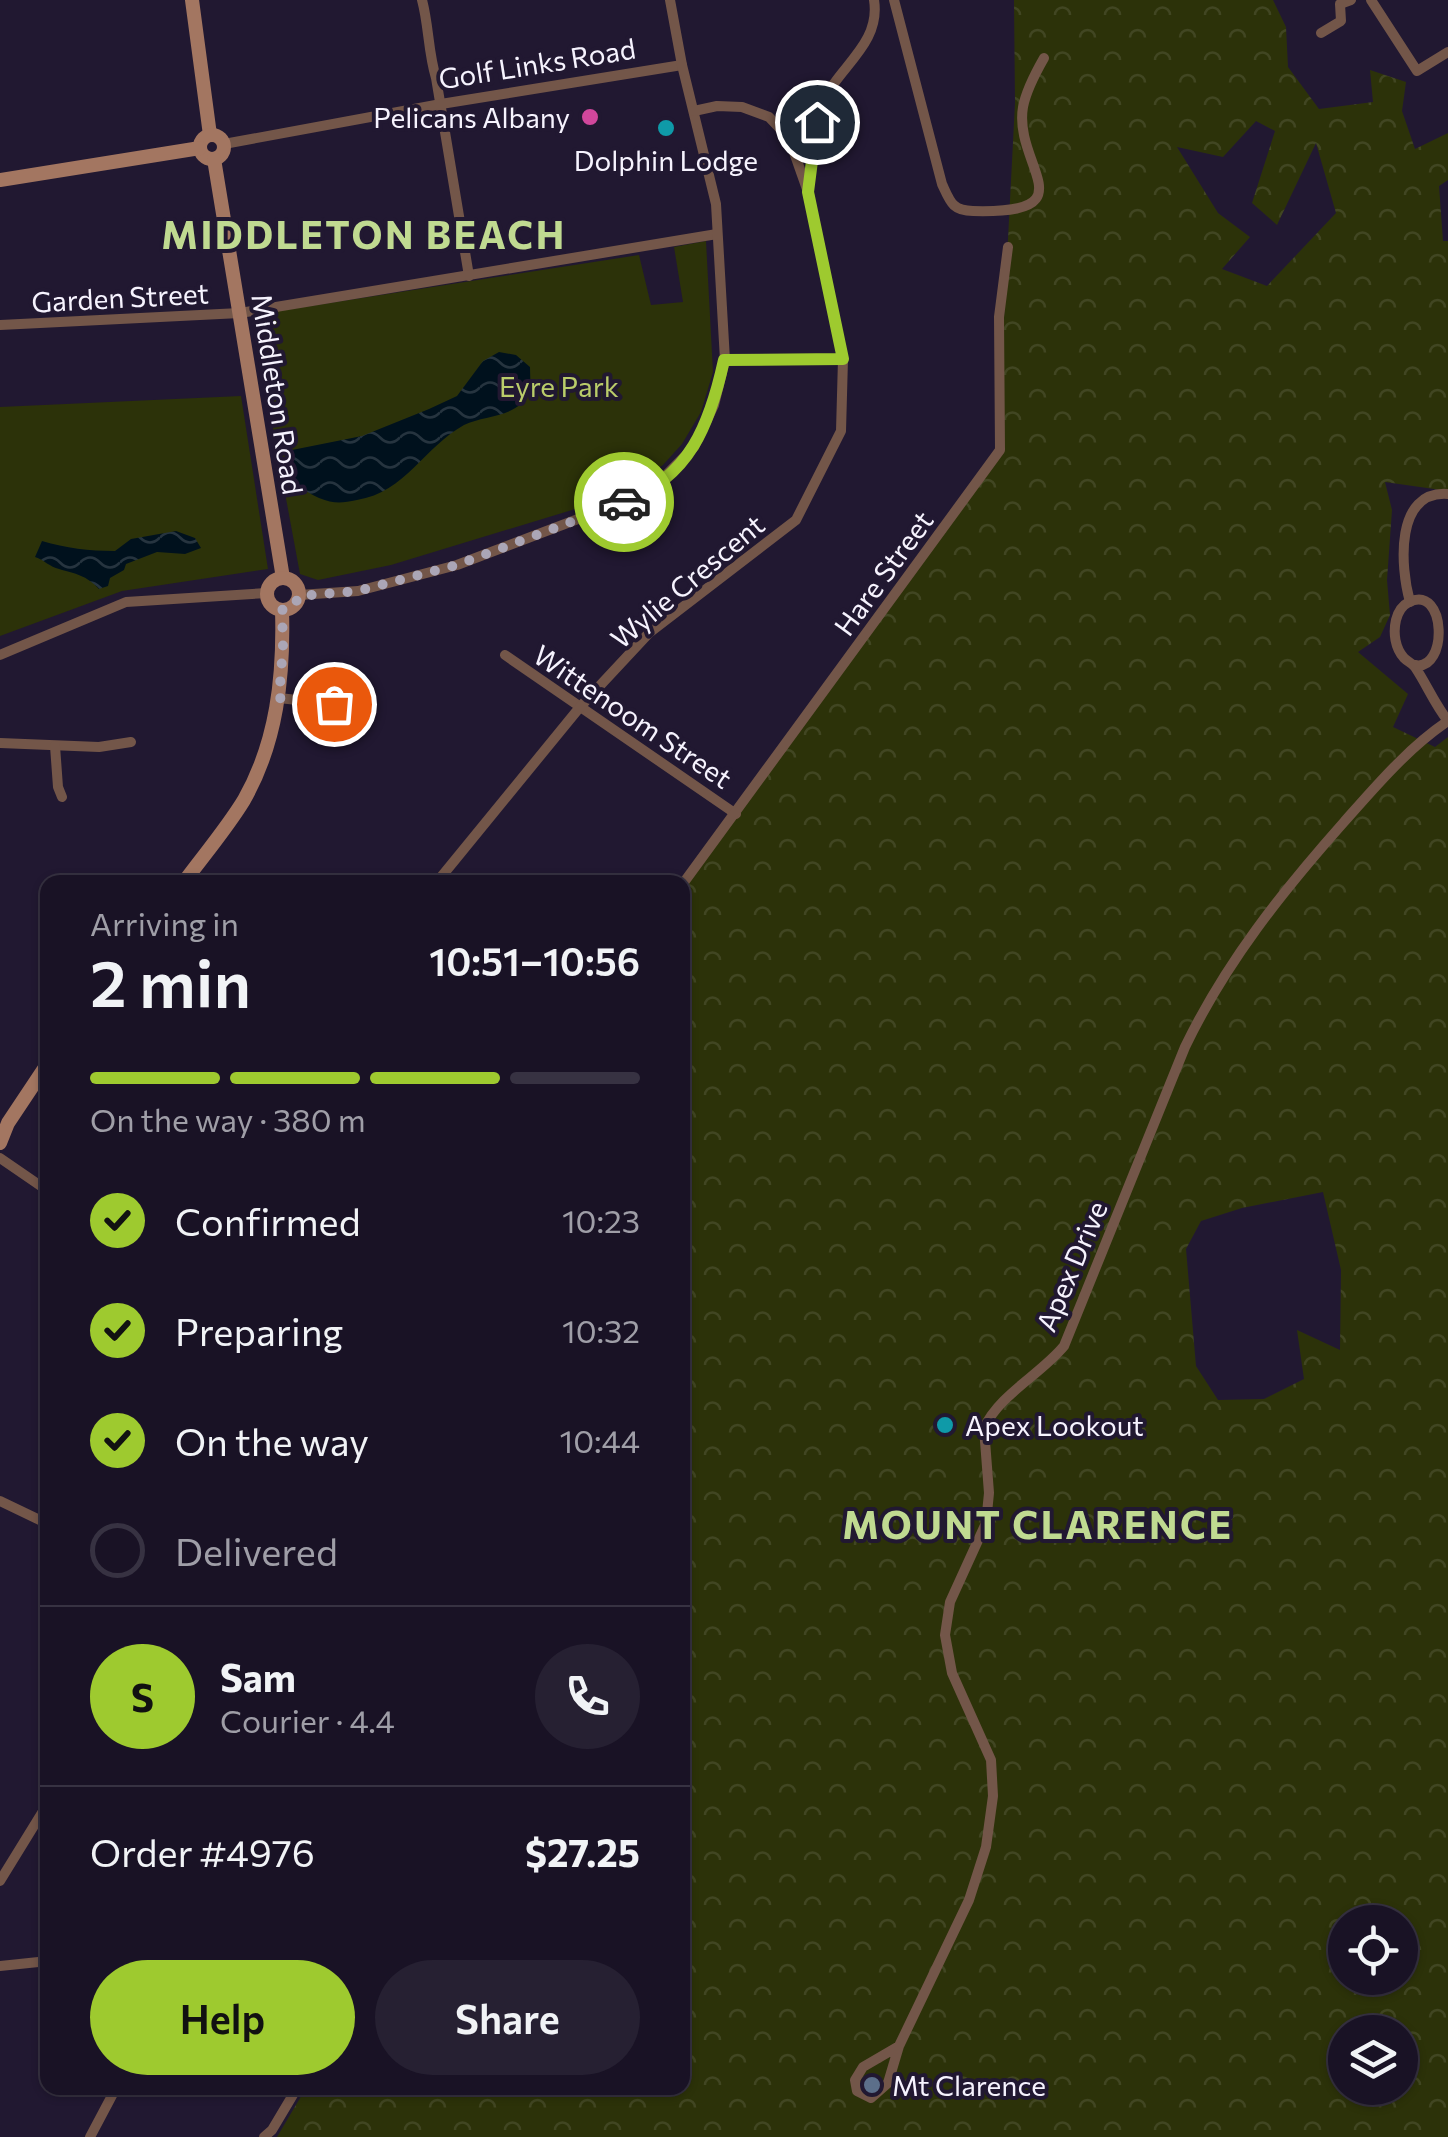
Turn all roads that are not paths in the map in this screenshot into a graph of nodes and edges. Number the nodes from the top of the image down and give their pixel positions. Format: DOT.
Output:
graph roads {
  1 [pos="192,0"];
  2 [pos="422,0"];
  3 [pos="670,0"];
  4 [pos="874,0"];
  5 [pos="894,0"];
  6 [pos="1351,0"];
  7 [pos="1371,0"];
  8 [pos="1322,33"];
  9 [pos="1448,52"];
  10 [pos="1044,58"];
  11 [pos="682,65"];
  12 [pos="440,104"];
  13 [pos="694,111"];
  14 [pos="210,135"];
  15 [pos="224,144"];
  16 [pos="200,148"];
  17 [pos="214,160"];
  18 [pos="0,180"];
  19 [pos="808,192"];
  20 [pos="717,234"];
  21 [pos="1008,247"];
  22 [pos="469,276"];
  23 [pos="240,313"];
  24 [pos="0,326"];
  25 [pos="843,359"];
  26 [pos="724,360"];
  27 [pos="1448,494"];
  28 [pos="284,578"];
  29 [pos="267,593"];
  30 [pos="299,596"];
  31 [pos="1410,602"];
  32 [pos="282,610"];
  33 [pos="0,654"];
  34 [pos="505,655"];
  35 [pos="1415,665"];
  36 [pos="279,698"];
  37 [pos="334,704"];
  38 [pos="580,707"];
  39 [pos="1448,721"];
  40 [pos="132,742"];
  41 [pos="0,743"];
  42 [pos="55,746"];
  43 [pos="62,797"];
  44 [pos="736,814"];
  45 [pos="189,875"];
  46 [pos="443,875"];
  47 [pos="690,875"];
  48 [pos="40,1073"];
  49 [pos="4,1118"];
  50 [pos="0,1143"];
  51 [pos="0,1158"];
  52 [pos="40,1186"];
  53 [pos="0,1501"];
  54 [pos="40,1519"];
  55 [pos="40,1816"];
  56 [pos="0,1880"];
  57 [pos="40,1962"];
  58 [pos="0,1966"];
  59 [pos="899,2046"];
  60 [pos="112,2095"];
  61 [pos="293,2095"];
  62 [pos="90,2137"];
  63 [pos="264,2137"];
  1 -- 14 [label="main road"];
  2 -- 12 [label="street"];
  3 -- 11 [label="street"];
  4 -- 19 [label="street"];
  5 -- 10 [label="street"];
  6 -- 8 [label="street"];
  7 -- 9 [label="street"];
  11 -- 12 [label="street, Golf Links Road"];
  11 -- 13 [label="street"];
  12 -- 15 [label="street, Golf Links Road"];
  12 -- 22 [label="street"];
  13 -- 19 [label="street, Wylie Crescent"];
  13 -- 20 [label="street"];
  14 -- 15 [label="main road"];
  14 -- 16 [label="main road"];
  15 -- 17 [label="main road"];
  16 -- 17 [label="main road"];
  16 -- 18 [label="main road"];
  17 -- 23 [label="main road, Middleton Road"];
  19 -- 25 [label="street, Wylie Crescent"];
  20 -- 22 [label="street, Garden Street"];
  20 -- 26 [label="street"];
  21 -- 44 [label="street, Hare Street"];
  22 -- 23 [label="street, Garden Street"];
  23 -- 24 [label="street, Garden Street"];
  23 -- 28 [label="main road, Middleton Road"];
  25 -- 26 [label="street"];
  25 -- 38 [label="street, Wylie Crescent"];
  26 -- 30 [label="street"];
  27 -- 31 [label="street"];
  28 -- 29 [label="main road"];
  28 -- 30 [label="main road"];
  29 -- 32 [label="main road"];
  29 -- 33 [label="street"];
  30 -- 32 [label="main road"];
  31 -- 35 [label="street"];
  31 -- 35 [label="street"];
  32 -- 36 [label="main road"];
  34 -- 38 [label="street, Wittenoom Street"];
  35 -- 39 [label="street"];
  36 -- 37 [label="street"];
  36 -- 45 [label="main road"];
  38 -- 44 [label="street, Wittenoom Street"];
  38 -- 46 [label="street, Wylie Crescent"];
  39 -- 59 [label="street, Apex Drive"];
  40 -- 42 [label="street"];
  41 -- 42 [label="street"];
  42 -- 43 [label="street"];
  44 -- 47 [label="street, Hare Street"];
  48 -- 49 [label="main road"];
  49 -- 50 [label="main road"];
  51 -- 52 [label="street"];
  53 -- 54 [label="street"];
  55 -- 56 [label="street"];
  57 -- 58 [label="street"];
  59 -- 59 [label="street, Apex Drive"];
  60 -- 62 [label="street"];
  61 -- 63 [label="street"];
}
